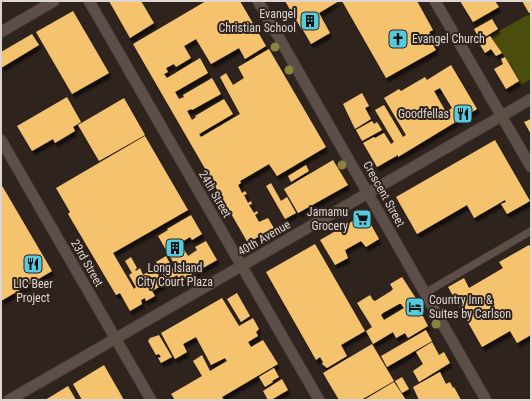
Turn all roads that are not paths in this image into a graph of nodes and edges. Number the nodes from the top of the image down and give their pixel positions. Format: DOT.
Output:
graph roads {
  1 [pos="54,1"];
  2 [pos="89,1"];
  3 [pos="258,1"];
  4 [pos="435,1"];
  5 [pos="1,32"];
  6 [pos="531,99"];
  7 [pos="501,116"];
  8 [pos="1,140"];
  9 [pos="531,167"];
  10 [pos="368,192"];
  11 [pos="531,231"];
  12 [pos="242,266"];
  13 [pos="425,293"];
  14 [pos="116,338"];
  15 [pos="9,400"];
  16 [pos="151,400"];
  17 [pos="319,400"];
  18 [pos="486,400"];
  1 -- 5 [label="street"];
  2 -- 12 [label="street, 24th Street"];
  3 -- 10 [label="street, Crescent Street"];
  4 -- 7 [label="street"];
  6 -- 7 [label="street, 40th Avenue"];
  7 -- 9 [label="street"];
  7 -- 10 [label="street, 40th Avenue"];
  8 -- 14 [label="street, 23rd Street"];
  10 -- 12 [label="street, 40th Avenue"];
  10 -- 13 [label="street, Crescent Street"];
  11 -- 13 [label="lane"];
  12 -- 14 [label="street, 40th Avenue"];
  12 -- 17 [label="street, 24th Street"];
  13 -- 18 [label="street, Crescent Street"];
  14 -- 15 [label="street, 40th Avenue"];
  14 -- 16 [label="street, 23rd Street"];
}
